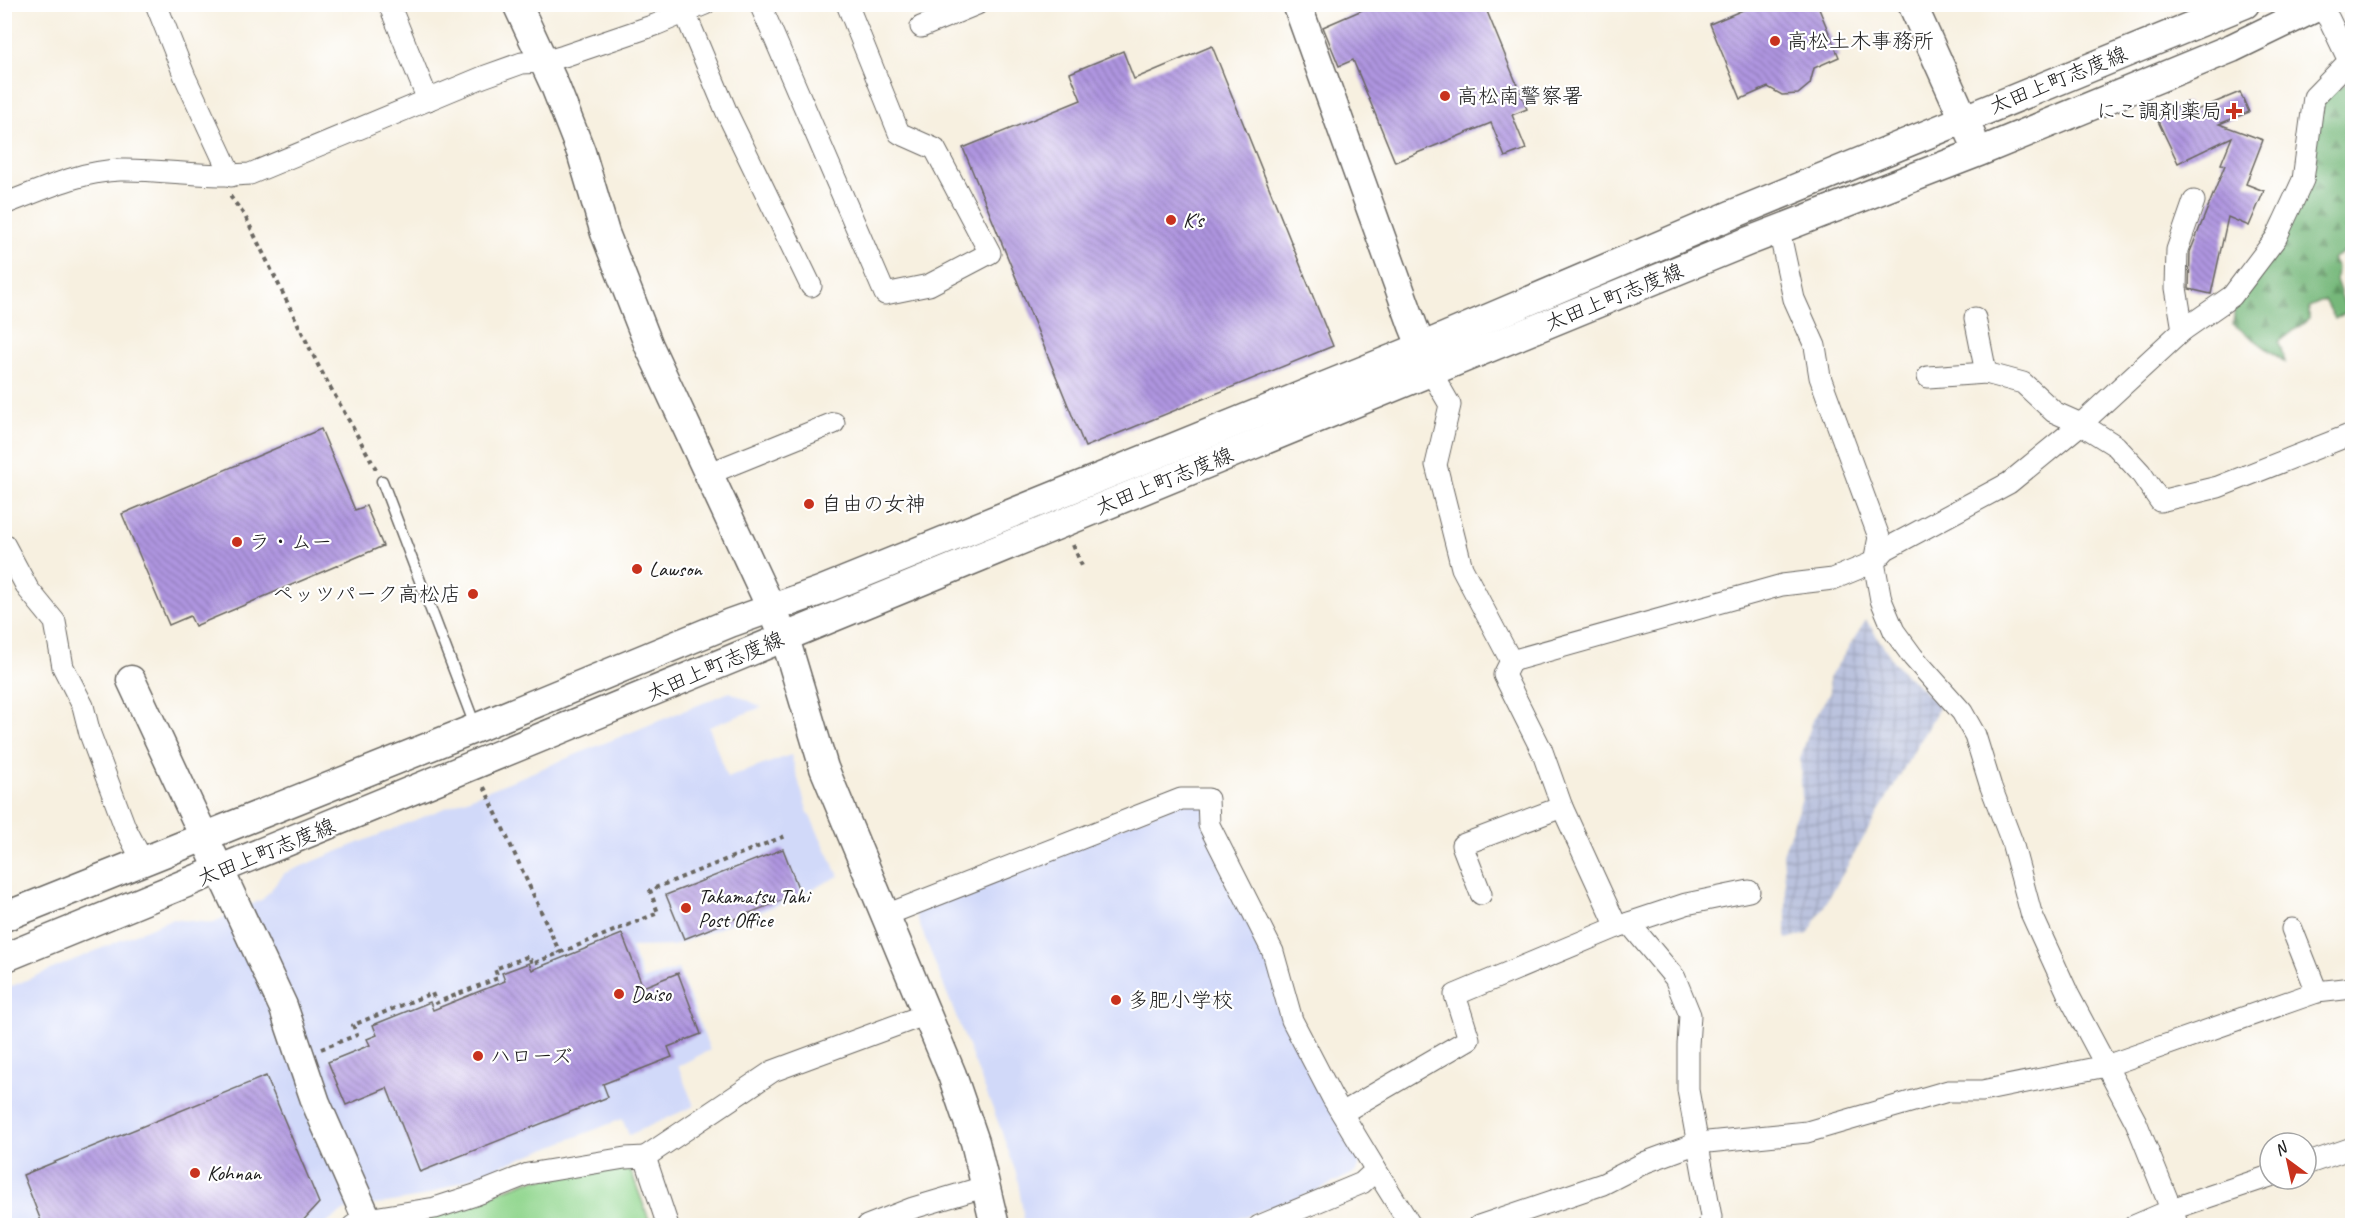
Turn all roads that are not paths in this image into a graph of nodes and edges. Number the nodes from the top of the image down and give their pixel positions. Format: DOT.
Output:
graph roads {
  1 [pos="156,4"];
  2 [pos="389,4"];
  3 [pos="517,4"];
  4 [pos="760,4"];
  5 [pos="847,4"];
  6 [pos="977,4"];
  7 [pos="1297,4"];
  8 [pos="1912,4"];
  9 [pos="2245,4"];
  10 [pos="2320,5"];
  11 [pos="697,7"];
  12 [pos="921,27"];
  13 [pos="2351,60"];
  14 [pos="543,62"];
  15 [pos="428,100"];
  16 [pos="1964,119"];
  17 [pos="1979,152"];
  18 [pos="223,176"];
  19 [pos="2194,201"];
  20 [pos="4,204"];
  21 [pos="1738,212"];
  22 [pos="1779,230"];
  23 [pos="1749,241"];
  24 [pos="812,286"];
  25 [pos="1975,318"];
  26 [pos="2183,330"];
  27 [pos="1426,359"];
  28 [pos="1986,373"];
  29 [pos="1928,376"];
  30 [pos="834,423"];
  31 [pos="2081,424"];
  32 [pos="2352,435"];
  33 [pos="708,474"];
  34 [pos="382,481"];
  35 [pos="4,544"];
  36 [pos="1874,562"];
  37 [pos="770,609"];
  38 [pos="785,638"];
  39 [pos="1511,661"];
  40 [pos="131,680"];
  41 [pos="476,728"];
  42 [pos="1562,807"];
  43 [pos="205,836"];
  44 [pos="142,860"];
  45 [pos="221,871"];
  46 [pos="1749,891"];
  47 [pos="1481,894"];
  48 [pos="886,915"];
  49 [pos="4,917"];
  50 [pos="1623,925"];
  51 [pos="2292,929"];
  52 [pos="4,958"];
  53 [pos="2352,988"];
  54 [pos="2317,992"];
  55 [pos="927,1014"];
  56 [pos="2106,1066"];
  57 [pos="1342,1113"];
  58 [pos="1698,1143"];
  59 [pos="2352,1148"];
  60 [pos="645,1157"];
  61 [pos="2318,1160"];
  62 [pos="1376,1170"];
  63 [pos="2258,1181"];
  64 [pos="987,1186"];
  65 [pos="2174,1218"];
  66 [pos="360,1222"];
  67 [pos="668,1226"];
  68 [pos="867,1226"];
  69 [pos="995,1226"];
  70 [pos="1259,1226"];
  71 [pos="1411,1226"];
  72 [pos="1479,1226"];
  73 [pos="1709,1226"];
  74 [pos="2134,1226"];
  1 -- 18 [label="street"];
  2 -- 15 [label="street"];
  3 -- 14 [label="main road"];
  4 -- 5 [label="street"];
  6 -- 12 [label="street"];
  7 -- 27 [label="main road"];
  8 -- 16 [label="main road"];
  9 -- 16 [label="main road, 太田上町志度線"];
  10 -- 13 [label="street"];
  10 -- 17 [label="main road, 太田上町志度線"];
  11 -- 14 [label="street"];
  11 -- 24 [label="street"];
  13 -- 26 [label="street"];
  14 -- 15 [label="street"];
  14 -- 33 [label="main road"];
  15 -- 18 [label="street"];
  16 -- 17 [label="main road"];
  16 -- 21 [label="main road, 太田上町志度線"];
  17 -- 22 [label="main road, 太田上町志度線"];
  18 -- 20 [label="street"];
  19 -- 26 [label="street"];
  21 -- 23 [label="main road"];
  21 -- 27 [label="main road, 太田上町志度線"];
  22 -- 23 [label="main road, 太田上町志度線"];
  22 -- 36 [label="street"];
  23 -- 27 [label="main road, 太田上町志度線"];
  25 -- 28 [label="street"];
  26 -- 31 [label="street"];
  27 -- 37 [label="main road, 太田上町志度線"];
  27 -- 38 [label="main road, 太田上町志度線"];
  27 -- 39 [label="street"];
  28 -- 29 [label="street"];
  28 -- 31 [label="street"];
  30 -- 33 [label="street"];
  31 -- 32 [label="street"];
  31 -- 36 [label="street"];
  33 -- 37 [label="main road"];
  34 -- 41 [label="lane"];
  35 -- 44 [label="street"];
  36 -- 39 [label="street"];
  36 -- 56 [label="street"];
  37 -- 38 [label="main road"];
  37 -- 41 [label="main road, 太田上町志度線"];
  38 -- 45 [label="main road, 太田上町志度線"];
  38 -- 48 [label="main road"];
  39 -- 42 [label="street"];
  40 -- 43 [label="main road"];
  41 -- 43 [label="main road, 太田上町志度線"];
  42 -- 47 [label="street"];
  42 -- 50 [label="street"];
  43 -- 44 [label="main road, 太田上町志度線"];
  43 -- 45 [label="main road"];
  44 -- 49 [label="main road, 太田上町志度線"];
  45 -- 52 [label="main road, 太田上町志度線"];
  45 -- 66 [label="main road"];
  46 -- 50 [label="street"];
  48 -- 55 [label="main road"];
  48 -- 57 [label="street"];
  50 -- 57 [label="street"];
  50 -- 58 [label="street"];
  51 -- 54 [label="street"];
  53 -- 54 [label="street"];
  54 -- 56 [label="street"];
  55 -- 60 [label="street"];
  55 -- 64 [label="main road"];
  56 -- 58 [label="street"];
  56 -- 65 [label="street"];
  57 -- 62 [label="street"];
  58 -- 72 [label="street"];
  58 -- 73 [label="street"];
  59 -- 61 [label="street"];
  60 -- 66 [label="street"];
  60 -- 67 [label="street"];
  62 -- 70 [label="street"];
  62 -- 71 [label="street"];
  63 -- 65 [label="street"];
  64 -- 68 [label="street"];
  64 -- 69 [label="main road"];
  65 -- 74 [label="street"];
}
